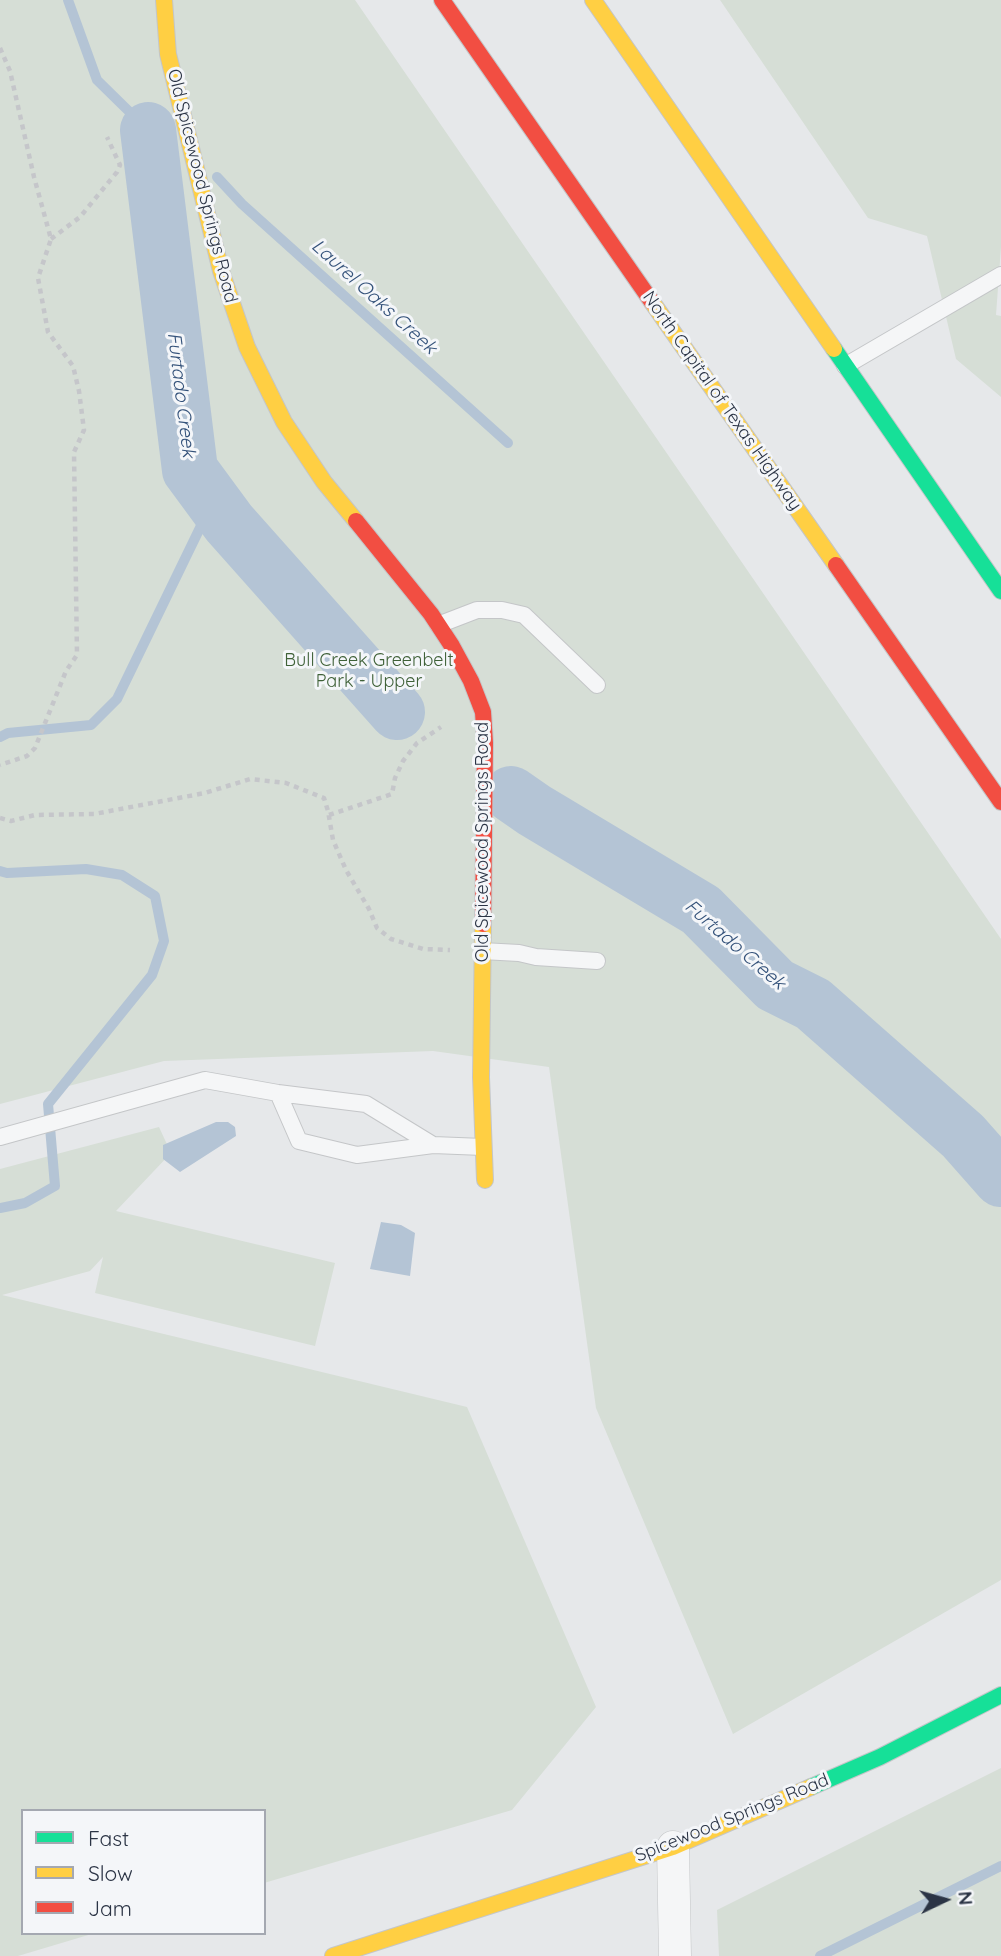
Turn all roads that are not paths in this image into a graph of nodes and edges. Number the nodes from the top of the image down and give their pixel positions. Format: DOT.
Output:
graph roads {
  1 [pos="164,0"];
  2 [pos="442,0"];
  3 [pos="593,0"];
  4 [pos="1001,275"];
  5 [pos="845,366"];
  6 [pos="1001,591"];
  7 [pos="438,625"];
  8 [pos="597,685"];
  9 [pos="1001,802"];
  10 [pos="482,951"];
  11 [pos="597,961"];
  12 [pos="278,1093"];
  13 [pos="0,1137"];
  14 [pos="433,1145"];
  15 [pos="483,1147"];
  16 [pos="485,1180"];
  17 [pos="1001,1695"];
  18 [pos="673,1847"];
  19 [pos="333,1956"];
  20 [pos="676,1956"];
  1 -- 7 [label="main road, Old Spicewood Springs Road"];
  2 -- 9 [label="main road, North Capital of Texas Highway"];
  3 -- 5 [label="main road"];
  4 -- 5 [label="lane"];
  5 -- 6 [label="main road"];
  7 -- 8 [label="lane"];
  7 -- 10 [label="main road, Old Spicewood Springs Road"];
  10 -- 11 [label="lane"];
  10 -- 15 [label="main road, Old Spicewood Springs Road"];
  12 -- 13 [label="lane"];
  12 -- 14 [label="lane"];
  12 -- 14 [label="lane"];
  14 -- 15 [label="lane"];
  15 -- 16 [label="main road, Old Spicewood Springs Road"];
  17 -- 18 [label="main road, Spicewood Springs Road"];
  18 -- 19 [label="main road, Spicewood Springs Road"];
  18 -- 20 [label="street"];
}
